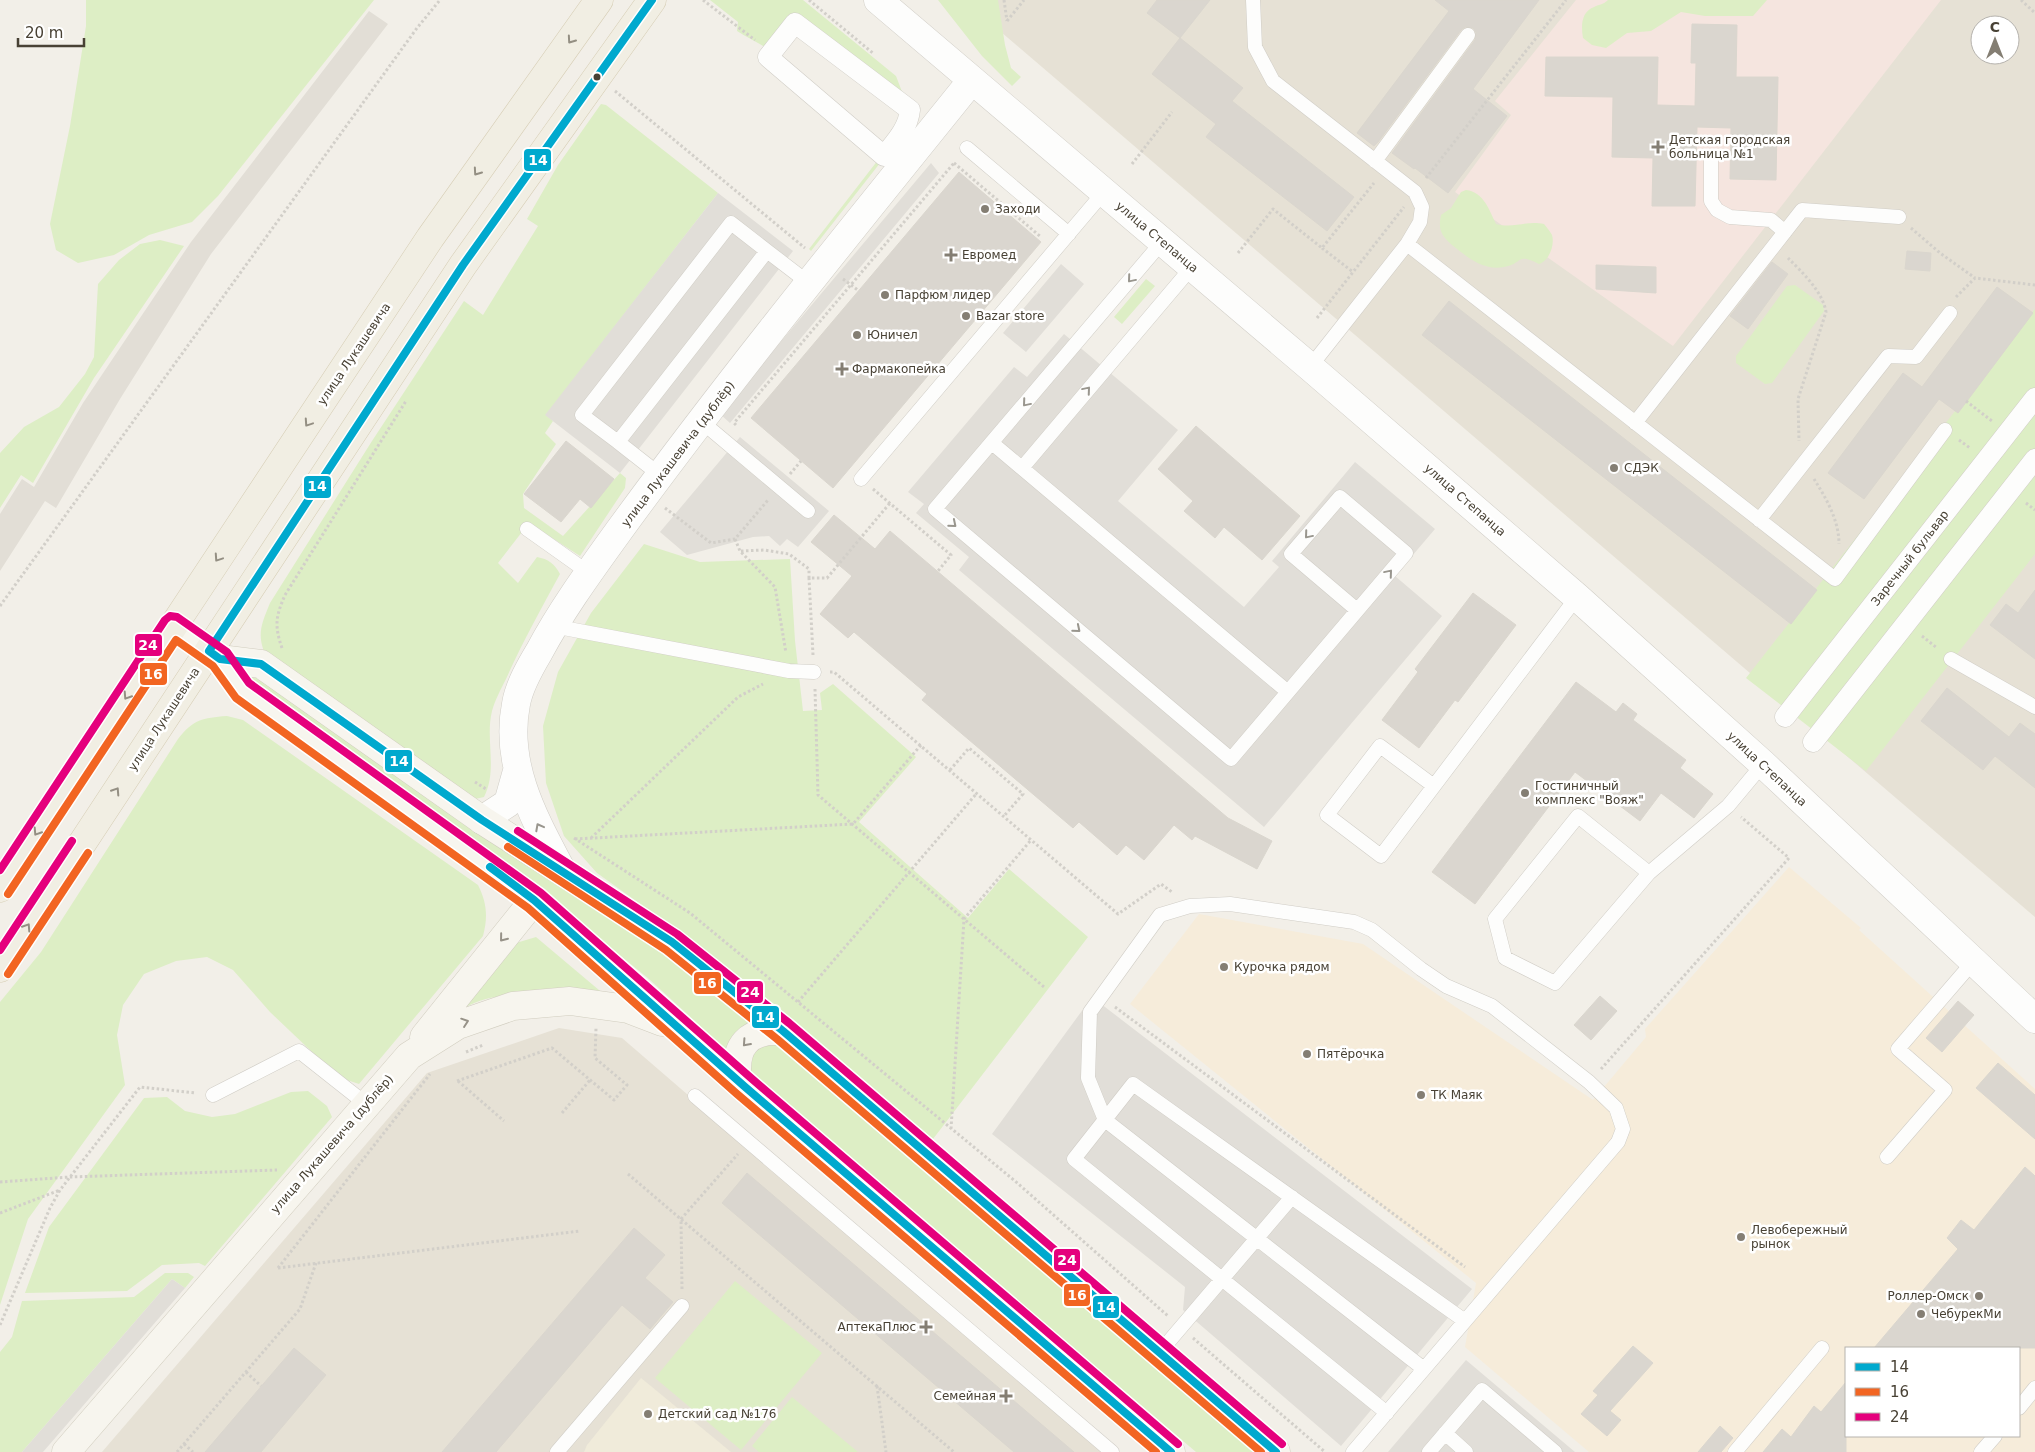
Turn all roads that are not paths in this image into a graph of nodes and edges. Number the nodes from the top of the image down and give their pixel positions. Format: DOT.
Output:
graph roads {
  1 [pos="599,0"];
  2 [pos="652,0"];
  3 [pos="1253,0"];
  4 [pos="887,3"];
  5 [pos="795,23"];
  6 [pos="1468,35"];
  7 [pos="972,80"];
  8 [pos="967,148"];
  9 [pos="1711,158"];
  10 [pos="1375,161"];
  11 [pos="1104,192"];
  12 [pos="1899,217"];
  13 [pos="1785,232"];
  14 [pos="1069,234"];
  15 [pos="1162,242"];
  16 [pos="1407,244"];
  17 [pos="767,251"];
  18 [pos="1192,267"];
  19 [pos="817,274"];
  20 [pos="1950,314"];
  21 [pos="1310,367"];
  22 [pos="2035,398"];
  23 [pos="702,422"];
  24 [pos="1635,423"];
  25 [pos="1945,430"];
  26 [pos="618,442"];
  27 [pos="992,443"];
  28 [pos="2035,459"];
  29 [pos="1022,468"];
  30 [pos="660,475"];
  31 [pos="861,480"];
  32 [pos="808,511"];
  33 [pos="1759,520"];
  34 [pos="528,529"];
  35 [pos="589,573"];
  36 [pos="1577,597"];
  37 [pos="1357,610"];
  38 [pos="173,626"];
  39 [pos="553,626"];
  40 [pos="215,655"];
  41 [pos="1951,659"];
  42 [pos="814,672"];
  43 [pos="1288,692"];
  44 [pos="2035,707"];
  45 [pos="1785,718"];
  46 [pos="1814,742"];
  47 [pos="1763,764"];
  48 [pos="518,771"];
  49 [pos="1434,786"];
  50 [pos="482,820"];
  51 [pos="562,870"];
  52 [pos="1649,873"];
  53 [pos="0,888"];
  54 [pos="534,900"];
  55 [pos="1973,962"];
  56 [pos="0,968"];
  57 [pos="2035,1019"];
  58 [pos="682,1031"];
  59 [pos="783,1031"];
  60 [pos="409,1056"];
  61 [pos="738,1081"];
  62 [pos="213,1094"];
  63 [pos="695,1096"];
  64 [pos="366,1104"];
  65 [pos="1105,1120"];
  66 [pos="1887,1157"];
  67 [pos="1292,1197"];
  68 [pos="1257,1239"];
  69 [pos="1222,1279"];
  70 [pos="682,1306"];
  71 [pos="1465,1321"];
  72 [pos="1822,1348"];
  73 [pos="1159,1353"];
  74 [pos="1424,1369"];
  75 [pos="2035,1388"];
  76 [pos="2020,1407"];
  77 [pos="1386,1413"];
  78 [pos="1445,1434"];
  79 [pos="1994,1437"];
  80 [pos="1551,1451"];
  81 [pos="1984,1451"];
  82 [pos="66,1452"];
  83 [pos="557,1452"];
  84 [pos="1112,1452"];
  85 [pos="1172,1452"];
  86 [pos="1276,1452"];
  87 [pos="1353,1452"];
  88 [pos="1429,1452"];
  89 [pos="1466,1452"];
  90 [pos="1735,1452"];
  1 -- 38 [label="main road, улица Лукашевича, one-way"];
  2 -- 40 [label="main road, улица Лукашевича"];
  3 -- 10 [label="lane"];
  4 -- 7 [label="street, улица Степанца"];
  5 -- 5 [label="street"];
  6 -- 10 [label="lane"];
  7 -- 11 [label="street, улица Степанца"];
  7 -- 19 [label="street, улица Лукашевича (дублёр)"];
  8 -- 14 [label="lane"];
  9 -- 13 [label="lane"];
  10 -- 16 [label="lane"];
  11 -- 14 [label="lane"];
  11 -- 15 [label="street, улица Степанца"];
  12 -- 13 [label="lane"];
  13 -- 24 [label="lane"];
  14 -- 31 [label="lane"];
  15 -- 18 [label="street, улица Степанца"];
  15 -- 27 [label="lane, one-way"];
  16 -- 21 [label="lane"];
  16 -- 24 [label="lane"];
  17 -- 19 [label="lane"];
  17 -- 26 [label="lane"];
  17 -- 26 [label="lane"];
  18 -- 21 [label="street, улица Степанца"];
  29 -- 18 [label="lane, one-way"];
  19 -- 23 [label="street, улица Лукашевича (дублёр)"];
  20 -- 33 [label="lane"];
  21 -- 36 [label="street, улица Степанца"];
  22 -- 45 [label="street, Заречный бульвар"];
  23 -- 30 [label="street, улица Лукашевича (дублёр)"];
  23 -- 32 [label="lane"];
  24 -- 33 [label="lane"];
  25 -- 33 [label="lane"];
  26 -- 30 [label="lane"];
  27 -- 29 [label="lane"];
  27 -- 43 [label="lane, one-way"];
  28 -- 46 [label="street"];
  29 -- 43 [label="lane"];
  30 -- 35 [label="street, улица Лукашевича (дублёр)"];
  34 -- 35 [label="lane"];
  35 -- 39 [label="street, улица Лукашевича (дублёр)"];
  36 -- 47 [label="street, улица Степанца"];
  36 -- 49 [label="lane"];
  37 -- 37 [label="lane, one-way"];
  37 -- 43 [label="lane"];
  38 -- 40 [label="main road"];
  38 -- 53 [label="main road, улица Лукашевича, one-way"];
  39 -- 42 [label="lane"];
  39 -- 48 [label="street, улица Лукашевича (дублёр)"];
  40 -- 50 [label="main road"];
  40 -- 54 [label="main road"];
  56 -- 40 [label="main road, улица Лукашевича, one-way"];
  41 -- 44 [label="lane"];
  47 -- 52 [label="lane"];
  47 -- 55 [label="street, улица Степанца"];
  48 -- 50 [label="street"];
  51 -- 48 [label="street, улица Лукашевича (дублёр), one-way"];
  49 -- 49 [label="lane"];
  50 -- 51 [label="main road"];
  51 -- 59 [label="main road"];
  52 -- 52 [label="lane"];
  54 -- 58 [label="main road"];
  54 -- 60 [label="main road, one-way"];
  55 -- 57 [label="street, улица Степанца"];
  55 -- 66 [label="lane"];
  60 -- 58 [label="main road, улица Лукашевича (дублёр), one-way"];
  58 -- 61 [label="main road"];
  59 -- 61 [label="main road, one-way"];
  59 -- 73 [label="main road"];
  60 -- 64 [label="main road, улица Лукашевича (дублёр)"];
  61 -- 85 [label="main road"];
  62 -- 64 [label="lane"];
  63 -- 84 [label="lane"];
  64 -- 82 [label="main road, улица Лукашевича (дублёр)"];
  65 -- 67 [label="lane"];
  65 -- 68 [label="lane"];
  65 -- 69 [label="lane"];
  65 -- 71 [label="lane"];
  67 -- 68 [label="lane"];
  67 -- 71 [label="lane"];
  68 -- 69 [label="lane"];
  68 -- 74 [label="lane"];
  69 -- 73 [label="lane"];
  69 -- 77 [label="lane"];
  70 -- 83 [label="lane"];
  71 -- 74 [label="lane"];
  72 -- 90 [label="lane"];
  73 -- 86 [label="main road"];
  74 -- 77 [label="lane"];
  75 -- 76 [label="lane"];
  77 -- 87 [label="lane"];
  78 -- 80 [label="lane"];
  78 -- 88 [label="lane"];
  78 -- 89 [label="lane"];
  79 -- 81 [label="lane"];
}
